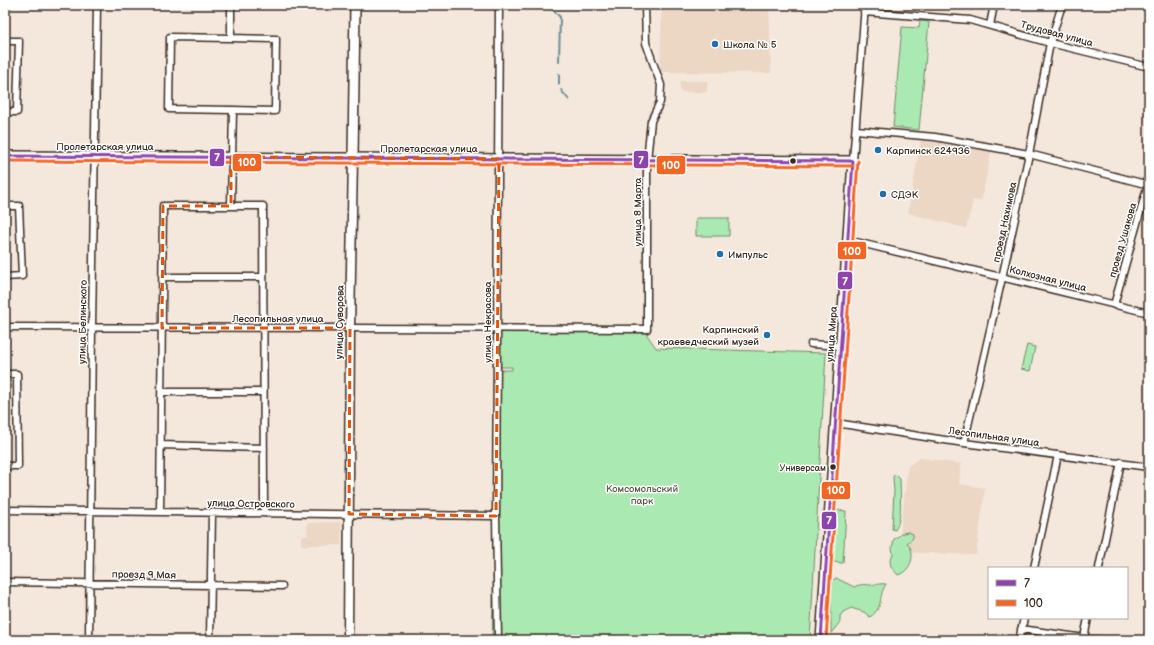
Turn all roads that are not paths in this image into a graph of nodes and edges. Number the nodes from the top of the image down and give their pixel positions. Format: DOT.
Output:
graph roads {
  1 [pos="97,5"];
  2 [pos="231,5"];
  3 [pos="355,5"];
  4 [pos="499,5"];
  5 [pos="645,5"];
  6 [pos="864,5"];
  7 [pos="994,5"];
  8 [pos="1062,5"];
  9 [pos="864,12"];
  10 [pos="990,25"];
  11 [pos="231,38"];
  12 [pos="5,41"];
  13 [pos="1050,43"];
  14 [pos="1149,67"];
  15 [pos="233,110"];
  16 [pos="5,112"];
  17 [pos="856,130"];
  18 [pos="231,153"];
  19 [pos="1029,154"];
  20 [pos="5,156"];
  21 [pos="95,157"];
  22 [pos="353,158"];
  23 [pos="498,159"];
  24 [pos="647,160"];
  25 [pos="853,161"];
  26 [pos="1149,184"];
  27 [pos="5,206"];
  28 [pos="231,206"];
  29 [pos="848,240"];
  30 [pos="5,277"];
  31 [pos="162,277"];
  32 [pos="263,277"];
  33 [pos="1002,278"];
  34 [pos="1114,305"];
  35 [pos="1149,313"];
  36 [pos="5,327"];
  37 [pos="92,327"];
  38 [pos="162,328"];
  39 [pos="263,328"];
  40 [pos="350,328"];
  41 [pos="497,328"];
  42 [pos="647,329"];
  43 [pos="811,344"];
  44 [pos="841,346"];
  45 [pos="5,374"];
  46 [pos="162,392"];
  47 [pos="263,392"];
  48 [pos="836,423"];
  49 [pos="964,442"];
  50 [pos="161,445"];
  51 [pos="264,448"];
  52 [pos="1058,455"];
  53 [pos="1121,462"];
  54 [pos="5,466"];
  55 [pos="1149,467"];
  56 [pos="5,510"];
  57 [pos="91,511"];
  58 [pos="160,512"];
  59 [pos="212,512"];
  60 [pos="264,513"];
  61 [pos="349,514"];
  62 [pos="496,516"];
  63 [pos="1034,567"];
  64 [pos="1099,567"];
  65 [pos="5,582"];
  66 [pos="90,583"];
  67 [pos="211,585"];
  68 [pos="282,586"];
  69 [pos="1024,619"];
  70 [pos="1088,619"];
  71 [pos="1021,629"];
  72 [pos="1084,638"];
  73 [pos="89,640"];
  74 [pos="210,640"];
  75 [pos="348,640"];
  76 [pos="498,640"];
  77 [pos="821,640"];
  78 [pos="1019,640"];
  79 [pos="1099,640"];
  1 -- 21 [label="street, улица Белинского"];
  2 -- 11 [label="street"];
  3 -- 22 [label="main road, улица Суворова"];
  4 -- 23 [label="street, улица Некрасова"];
  5 -- 24 [label="street, улица 8 Марта"];
  6 -- 9 [label="street, улица Мира"];
  7 -- 10 [label="street"];
  8 -- 13 [label="street, проезд Нахимова"];
  9 -- 10 [label="street, Трудовая улица"];
  9 -- 17 [label="street, улица Мира"];
  10 -- 13 [label="street, Трудовая улица"];
  11 -- 15 [label="street"];
  11 -- 15 [label="street"];
  12 -- 16 [label="street"];
  13 -- 14 [label="street, Трудовая улица"];
  13 -- 19 [label="street, проезд Нахимова"];
  15 -- 18 [label="street"];
  17 -- 19 [label="street"];
  17 -- 25 [label="street, улица Мира"];
  18 -- 21 [label="main road, Пролетарская улица"];
  18 -- 22 [label="main road, Пролетарская улица"];
  18 -- 28 [label="street"];
  19 -- 26 [label="street"];
  19 -- 33 [label="street, проезд Нахимова"];
  20 -- 21 [label="main road, Пролетарская улица"];
  21 -- 37 [label="street, улица Белинского"];
  22 -- 23 [label="main road, Пролетарская улица"];
  22 -- 40 [label="street, улица Суворова"];
  23 -- 24 [label="main road, Пролетарская улица"];
  23 -- 41 [label="street, улица Некрасова"];
  24 -- 25 [label="main road, Пролетарская улица"];
  24 -- 42 [label="street, улица 8 Марта"];
  25 -- 29 [label="main road, улица Мира"];
  26 -- 34 [label="street, проезд Ушакова"];
  27 -- 30 [label="street"];
  28 -- 31 [label="street"];
  28 -- 32 [label="street"];
  29 -- 33 [label="street, Колхозная улица"];
  29 -- 44 [label="main road, улица Мира"];
  31 -- 32 [label="street"];
  31 -- 38 [label="street"];
  32 -- 39 [label="street"];
  33 -- 34 [label="street, Колхозная улица"];
  33 -- 49 [label="street, проезд Нахимова"];
  34 -- 35 [label="street, Колхозная улица"];
  36 -- 37 [label="street, Лесопильная улица"];
  37 -- 38 [label="street, Лесопильная улица"];
  37 -- 57 [label="street, улица Белинского"];
  38 -- 39 [label="street, Лесопильная улица"];
  38 -- 46 [label="street"];
  39 -- 40 [label="street, Лесопильная улица"];
  39 -- 47 [label="street"];
  40 -- 41 [label="street, Лесопильная улица"];
  40 -- 61 [label="street, улица Суворова"];
  41 -- 42 [label="street, Лесопильная улица"];
  41 -- 62 [label="street, улица Некрасова"];
  43 -- 44 [label="street"];
  44 -- 48 [label="main road, улица Мира"];
  45 -- 54 [label="street"];
  46 -- 47 [label="street"];
  46 -- 50 [label="street"];
  47 -- 51 [label="street"];
  48 -- 49 [label="street, Лесопильная улица"];
  48 -- 77 [label="main road, улица Мира"];
  49 -- 52 [label="street, Лесопильная улица"];
  50 -- 51 [label="street"];
  50 -- 58 [label="street"];
  51 -- 60 [label="street"];
  52 -- 53 [label="street, Лесопильная улица"];
  52 -- 63 [label="street"];
  53 -- 55 [label="street, Лесопильная улица"];
  53 -- 64 [label="street"];
  56 -- 57 [label="street, улица Островского"];
  57 -- 58 [label="street, улица Островского"];
  57 -- 66 [label="street, улица Белинского"];
  58 -- 59 [label="street, улица Островского"];
  59 -- 60 [label="street, улица Островского"];
  59 -- 67 [label="street"];
  60 -- 61 [label="street, улица Островского"];
  61 -- 62 [label="street, улица Островского"];
  61 -- 75 [label="street, улица Суворова"];
  62 -- 76 [label="street, улица Некрасова"];
  65 -- 66 [label="street, проезд 9 Мая"];
  66 -- 67 [label="street, проезд 9 Мая"];
  66 -- 73 [label="street, улица Белинского"];
  67 -- 68 [label="street, проезд 9 Мая"];
  67 -- 74 [label="street"];
  69 -- 71 [label="street"];
  70 -- 72 [label="street"];
  71 -- 72 [label="street"];
  71 -- 78 [label="street"];
  72 -- 79 [label="street"];
}
